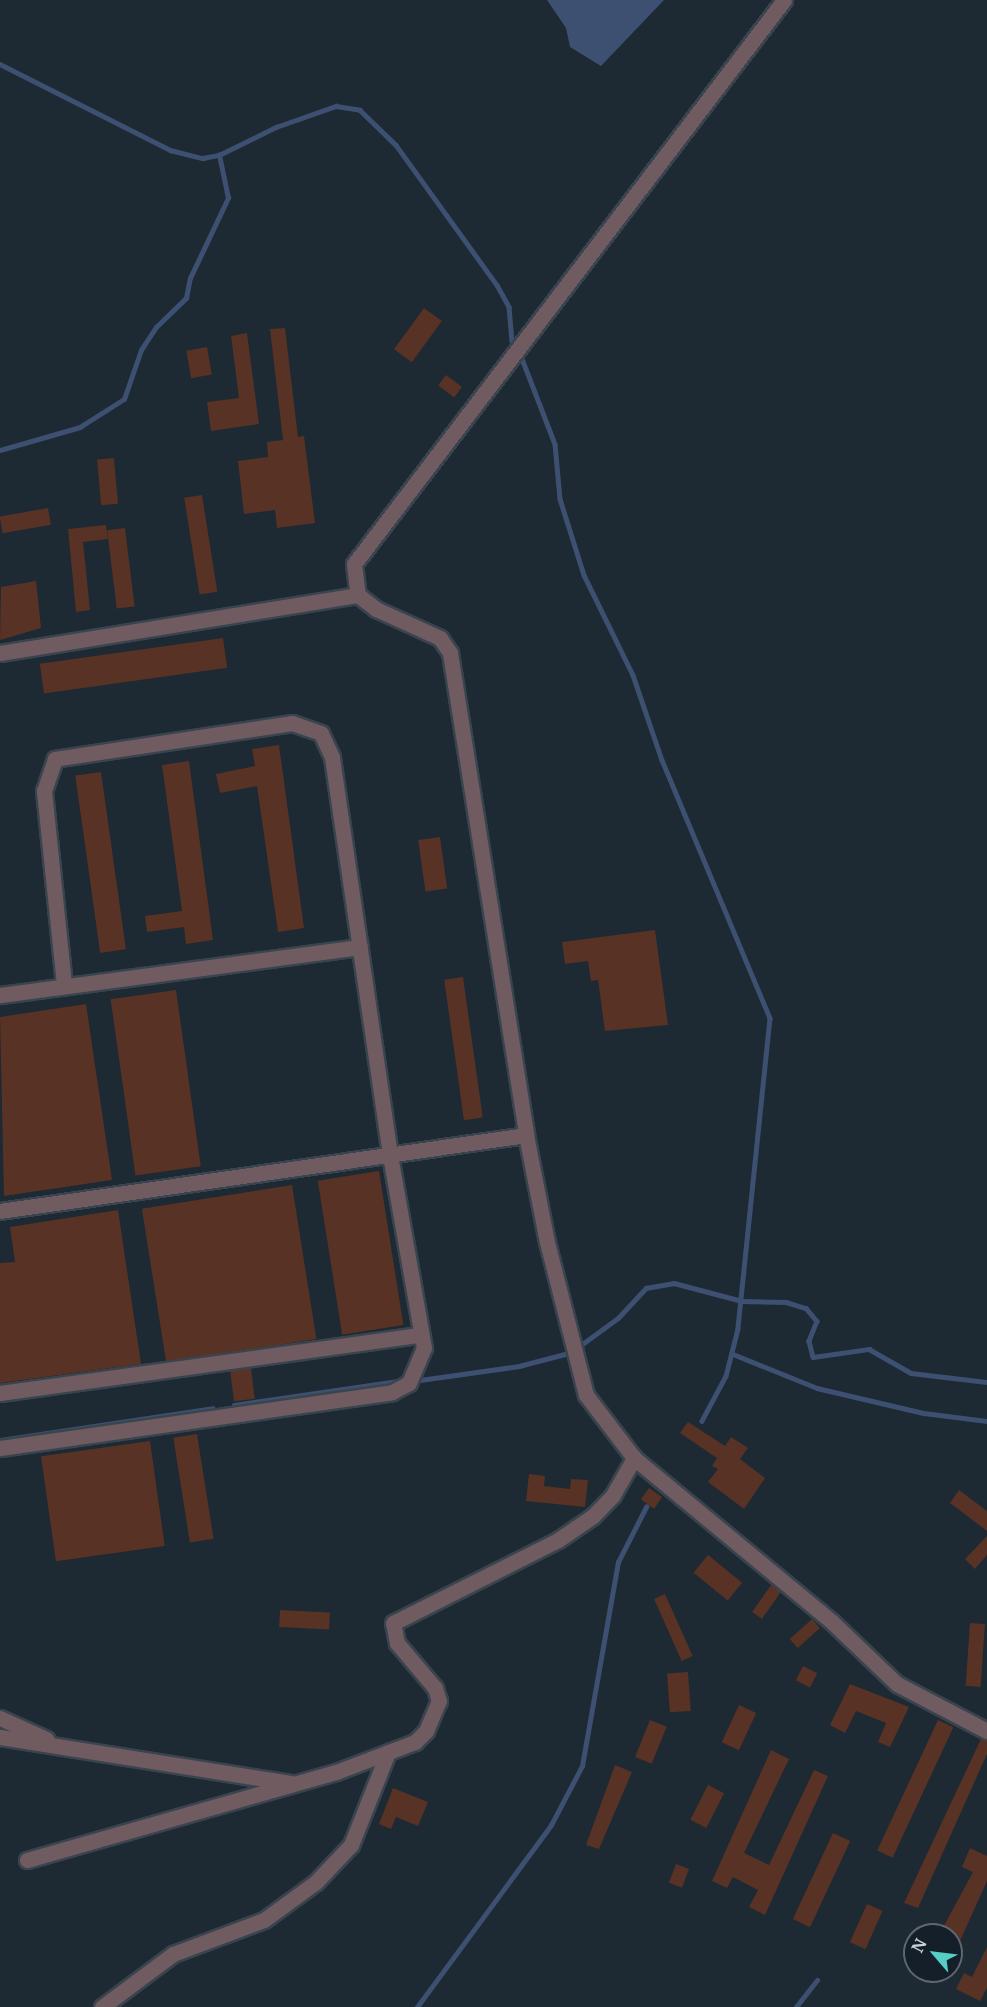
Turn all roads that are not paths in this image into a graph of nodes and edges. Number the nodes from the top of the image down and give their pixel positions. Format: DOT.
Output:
graph roads {
  1 [pos="784,0"];
  2 [pos="358,595"];
  3 [pos="0,653"];
  4 [pos="360,947"];
  5 [pos="64,983"];
  6 [pos="0,995"];
  7 [pos="526,1135"];
  8 [pos="390,1155"];
  9 [pos="0,1211"];
  10 [pos="419,1335"];
  11 [pos="0,1393"];
  12 [pos="0,1448"];
  13 [pos="634,1458"];
  14 [pos="0,1718"];
  15 [pos="987,1731"];
  16 [pos="0,1737"];
  17 [pos="62,1747"];
  18 [pos="388,1752"];
  19 [pos="295,1784"];
  20 [pos="27,1860"];
  21 [pos="102,2007"];
  1 -- 2 [label="street"];
  2 -- 3 [label="street"];
  2 -- 7 [label="street"];
  4 -- 5 [label="street"];
  4 -- 5 [label="street"];
  4 -- 8 [label="street"];
  5 -- 6 [label="street"];
  7 -- 8 [label="street"];
  7 -- 13 [label="street"];
  8 -- 9 [label="street"];
  8 -- 10 [label="street"];
  10 -- 11 [label="street"];
  10 -- 12 [label="street"];
  13 -- 15 [label="street"];
  13 -- 18 [label="street"];
  14 -- 17 [label="street"];
  16 -- 17 [label="street"];
  17 -- 19 [label="street"];
  18 -- 19 [label="street"];
  18 -- 21 [label="street"];
  19 -- 20 [label="street"];
}
